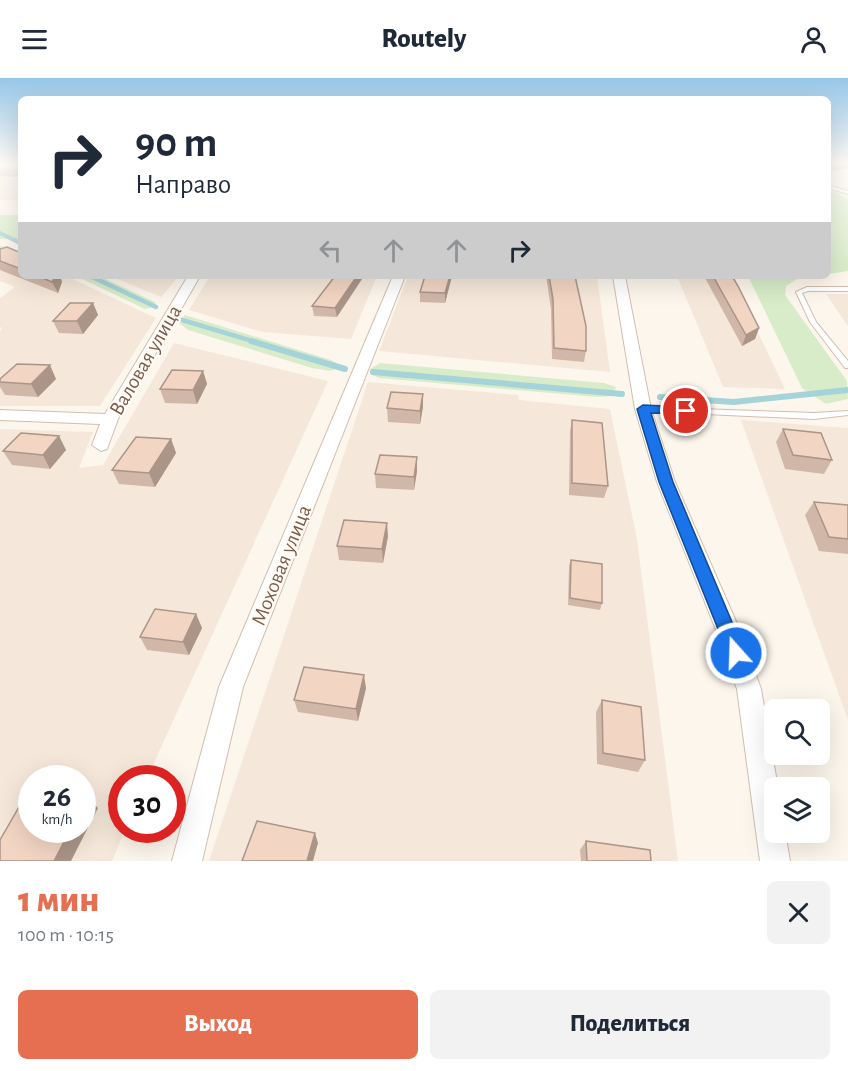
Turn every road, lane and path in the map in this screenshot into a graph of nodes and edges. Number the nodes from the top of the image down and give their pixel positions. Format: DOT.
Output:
graph roads {
  1 [pos="192,279"];
  2 [pos="398,279"];
  3 [pos="621,279"];
  4 [pos="848,289"];
  5 [pos="848,366"];
  6 [pos="643,409"];
  7 [pos="848,413"];
  8 [pos="0,415"];
  9 [pos="110,419"];
  10 [pos="101,445"];
  11 [pos="187,861"];
  12 [pos="775,861"];
  1 -- 9 [label="street, Валовая улица"];
  2 -- 11 [label="street, Моховая улица"];
  3 -- 6 [label="street"];
  4 -- 5 [label="lane"];
  6 -- 7 [label="lane"];
  6 -- 12 [label="street"];
  8 -- 9 [label="street"];
  9 -- 10 [label="street, Валовая улица"];
}
